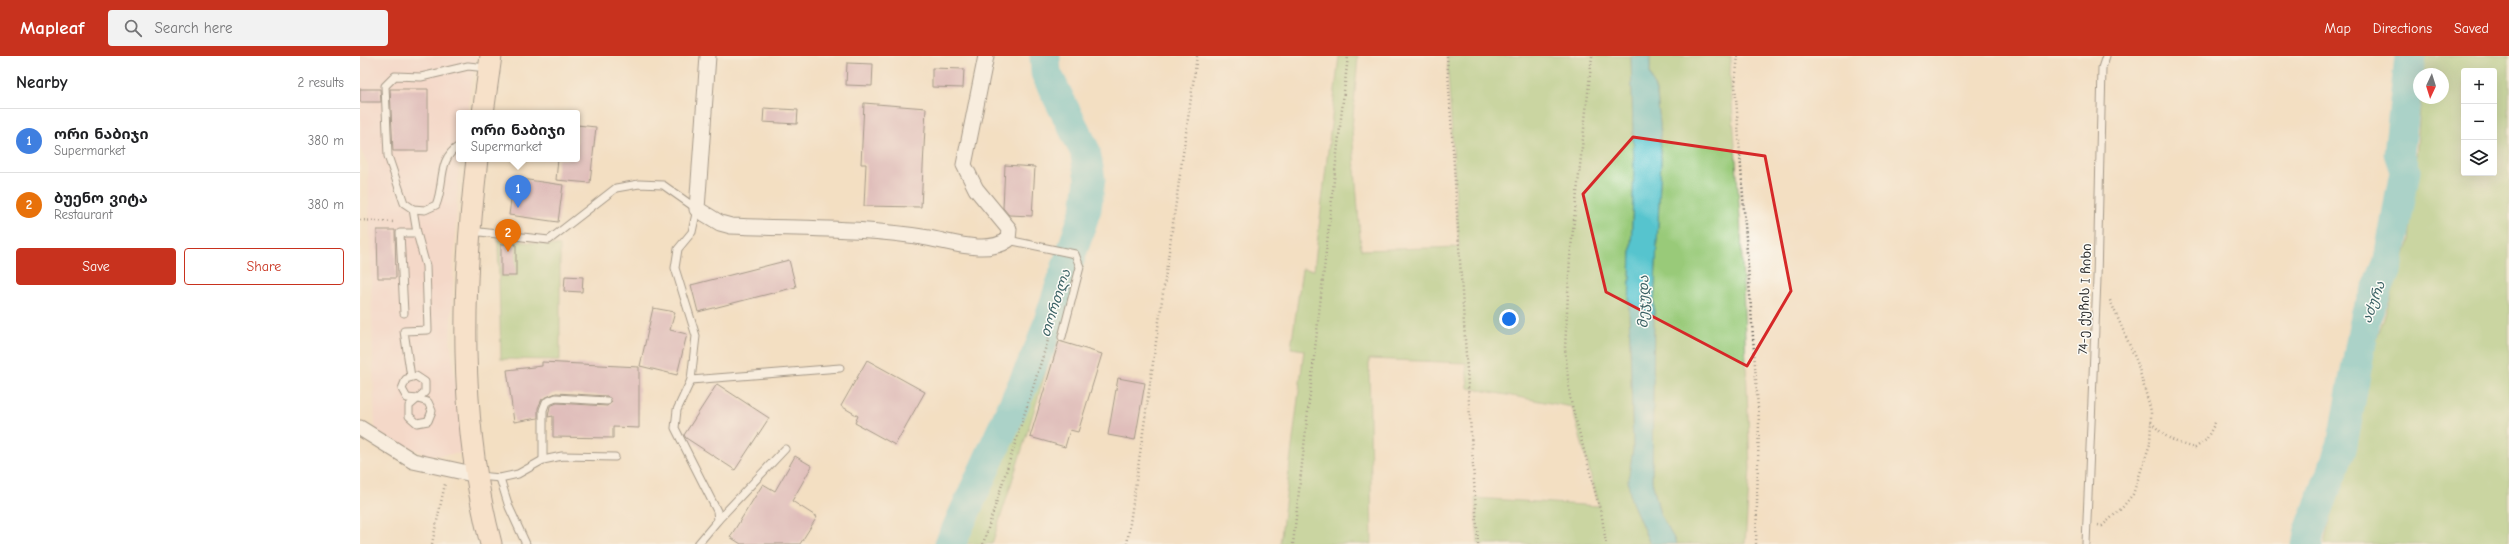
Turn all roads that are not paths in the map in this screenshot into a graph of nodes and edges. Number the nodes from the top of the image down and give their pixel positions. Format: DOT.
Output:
graph roads {
  1 [pos="708,56"];
  2 [pos="986,56"];
  3 [pos="2106,56"];
  4 [pos="490,62"];
  5 [pos="483,110"];
  6 [pos="456,148"];
  7 [pos="477,162"];
  8 [pos="412,209"];
  9 [pos="697,209"];
  10 [pos="468,230"];
  11 [pos="417,233"];
  12 [pos="1008,235"];
  13 [pos="404,313"];
  14 [pos="1062,337"];
  15 [pos="840,368"];
  16 [pos="411,377"];
  17 [pos="691,380"];
  18 [pos="607,402"];
  19 [pos="360,428"];
  20 [pos="785,448"];
  21 [pos="615,457"];
  22 [pos="543,460"];
  23 [pos="477,475"];
  24 [pos="500,478"];
  25 [pos="718,520"];
  26 [pos="491,544"];
  27 [pos="526,544"];
  28 [pos="698,544"];
  29 [pos="2086,544"];
  1 -- 9 [label="street"];
  2 -- 12 [label="street"];
  3 -- 29 [label="lane, 74-ე ქუჩის I ჩიხი"];
  4 -- 5 [label="main road"];
  4 -- 8 [label="lane"];
  6 -- 8 [label="lane"];
  7 -- 10 [label="main road"];
  8 -- 11 [label="lane"];
  9 -- 10 [label="lane"];
  9 -- 12 [label="street"];
  9 -- 17 [label="lane"];
  10 -- 23 [label="main road"];
  11 -- 13 [label="lane"];
  11 -- 16 [label="lane"];
  12 -- 14 [label="lane"];
  15 -- 17 [label="lane"];
  16 -- 16 [label="lane"];
  17 -- 25 [label="lane"];
  18 -- 22 [label="lane"];
  19 -- 23 [label="street"];
  20 -- 25 [label="lane"];
  21 -- 22 [label="lane"];
  22 -- 24 [label="lane"];
  23 -- 24 [label="lane"];
  23 -- 26 [label="main road"];
  24 -- 27 [label="lane"];
  25 -- 28 [label="lane"];
}
